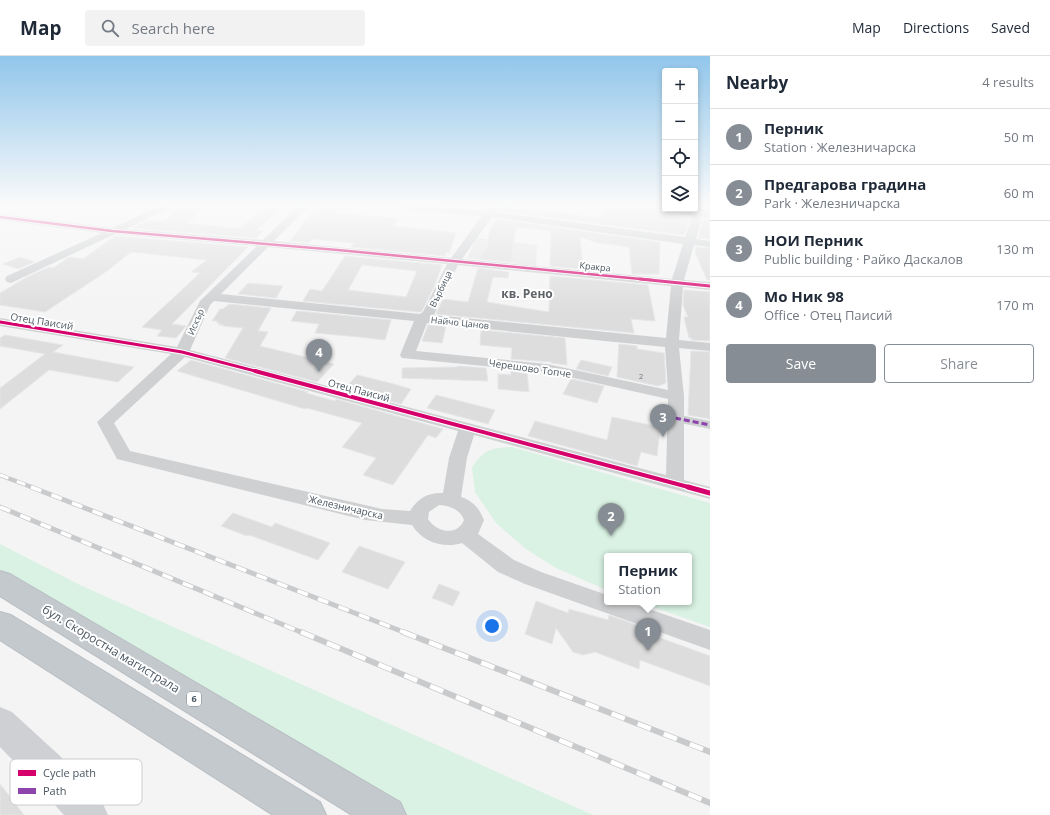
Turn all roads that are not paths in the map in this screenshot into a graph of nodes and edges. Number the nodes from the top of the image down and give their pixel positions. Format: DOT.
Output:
graph roads {
  1 [pos="90,241"];
  2 [pos="247,241"];
  3 [pos="469,241"];
  4 [pos="685,241"];
  5 [pos="689,242"];
  6 [pos="267,243"];
  7 [pos="710,244"];
  8 [pos="454,261"];
  9 [pos="11,279"];
  10 [pos="677,283"];
  11 [pos="710,286"];
  12 [pos="210,298"];
  13 [pos="422,319"];
  14 [pos="0,322"];
  15 [pos="672,344"];
  16 [pos="710,347"];
  17 [pos="182,352"];
  18 [pos="407,355"];
  19 [pos="676,396"];
  20 [pos="675,418"];
  21 [pos="710,425"];
  22 [pos="468,427"];
  23 [pos="122,455"];
  24 [pos="675,483"];
  25 [pos="710,493"];
  26 [pos="451,500"];
  27 [pos="418,519"];
  28 [pos="465,535"];
  29 [pos="0,582"];
  30 [pos="604,603"];
  31 [pos="610,605"];
  32 [pos="0,624"];
  33 [pos="710,640"];
  34 [pos="0,723"];
  35 [pos="37,759"];
  36 [pos="80,805"];
  37 [pos="89,815"];
  38 [pos="307,815"];
  39 [pos="387,815"];
  1 -- 9 [label="street"];
  2 -- 6 [label="street, Кракра"];
  3 -- 8 [label="street, Върбица"];
  4 -- 5 [label="street"];
  5 -- 7 [label="street"];
  5 -- 10 [label="street"];
  6 -- 8 [label="street, Кракра"];
  6 -- 12 [label="street, Искър"];
  8 -- 10 [label="street, Кракра"];
  8 -- 13 [label="street, Върбица"];
  10 -- 11 [label="street, Кракра"];
  10 -- 15 [label="street"];
  12 -- 13 [label="street, Найчо Цанов"];
  12 -- 17 [label="street, Искър"];
  13 -- 15 [label="street, Найчо Цанов"];
  13 -- 18 [label="street, Върбица"];
  14 -- 17 [label="street, Отец Паисий"];
  15 -- 16 [label="street, Найчо Цанов"];
  15 -- 19 [label="street"];
  17 -- 22 [label="street, Отец Паисий"];
  17 -- 23 [label="street, Искър"];
  18 -- 19 [label="street, Черешово Топче"];
  19 -- 20 [label="street"];
  20 -- 21 [label="street"];
  20 -- 24 [label="street"];
  22 -- 24 [label="street, Отец Паисий"];
  22 -- 26 [label="street"];
  23 -- 27 [label="street, Железничарска"];
  24 -- 25 [label="street, Отец Паисий"];
  26 -- 27 [label="street"];
  26 -- 28 [label="street"];
  27 -- 28 [label="street"];
  28 -- 30 [label="street"];
  29 -- 39 [label="highway, бул. Скоростна магистрала / 6"];
  31 -- 33 [label="street"];
  32 -- 38 [label="highway"];
  34 -- 35 [label="main road"];
  36 -- 37 [label="main road"];
}
